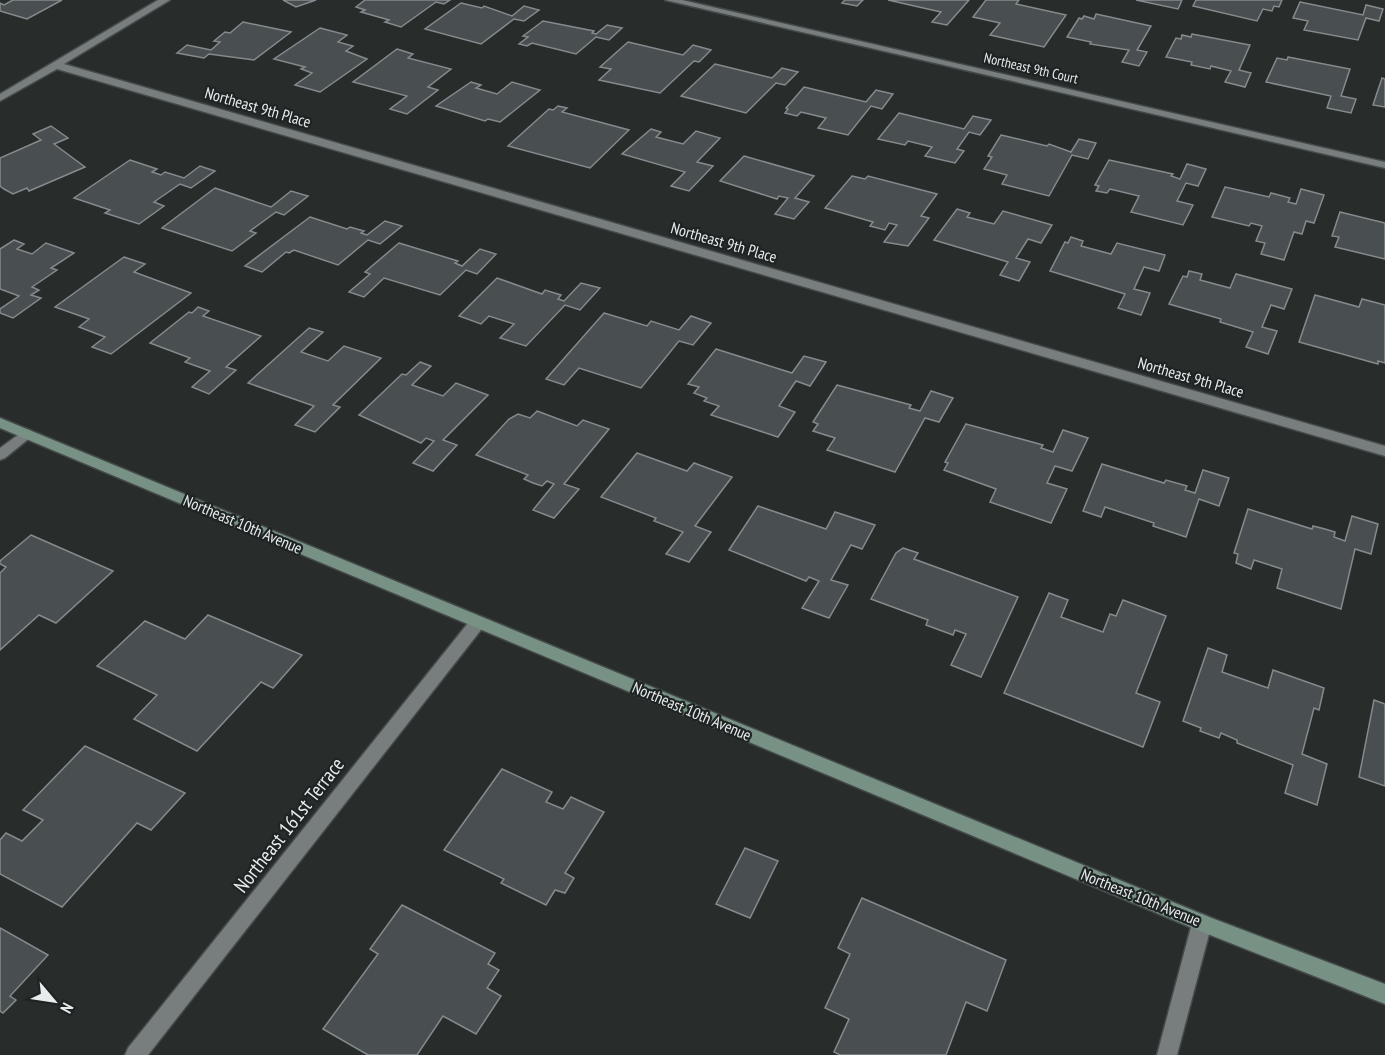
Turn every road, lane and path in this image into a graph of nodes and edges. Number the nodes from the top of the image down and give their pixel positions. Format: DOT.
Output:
graph roads {
  1 [pos="165,0"];
  2 [pos="670,0"];
  3 [pos="55,65"];
  4 [pos="0,98"];
  5 [pos="1385,165"];
  6 [pos="0,423"];
  7 [pos="26,434"];
  8 [pos="1385,451"];
  9 [pos="0,455"];
  10 [pos="478,622"];
  11 [pos="1202,922"];
  12 [pos="1385,994"];
  13 [pos="135,1055"];
  14 [pos="1167,1055"];
  1 -- 3 [label="street"];
  2 -- 5 [label="street, Northeast 9th Court"];
  3 -- 4 [label="street"];
  3 -- 8 [label="street, Northeast 9th Place"];
  6 -- 7 [label="street, Northeast 10th Avenue"];
  7 -- 9 [label="street"];
  7 -- 10 [label="street, Northeast 10th Avenue"];
  10 -- 11 [label="street, Northeast 10th Avenue"];
  10 -- 13 [label="street, Northeast 161st Terrace"];
  11 -- 12 [label="street, Northeast 10th Avenue"];
  11 -- 14 [label="street"];
}
